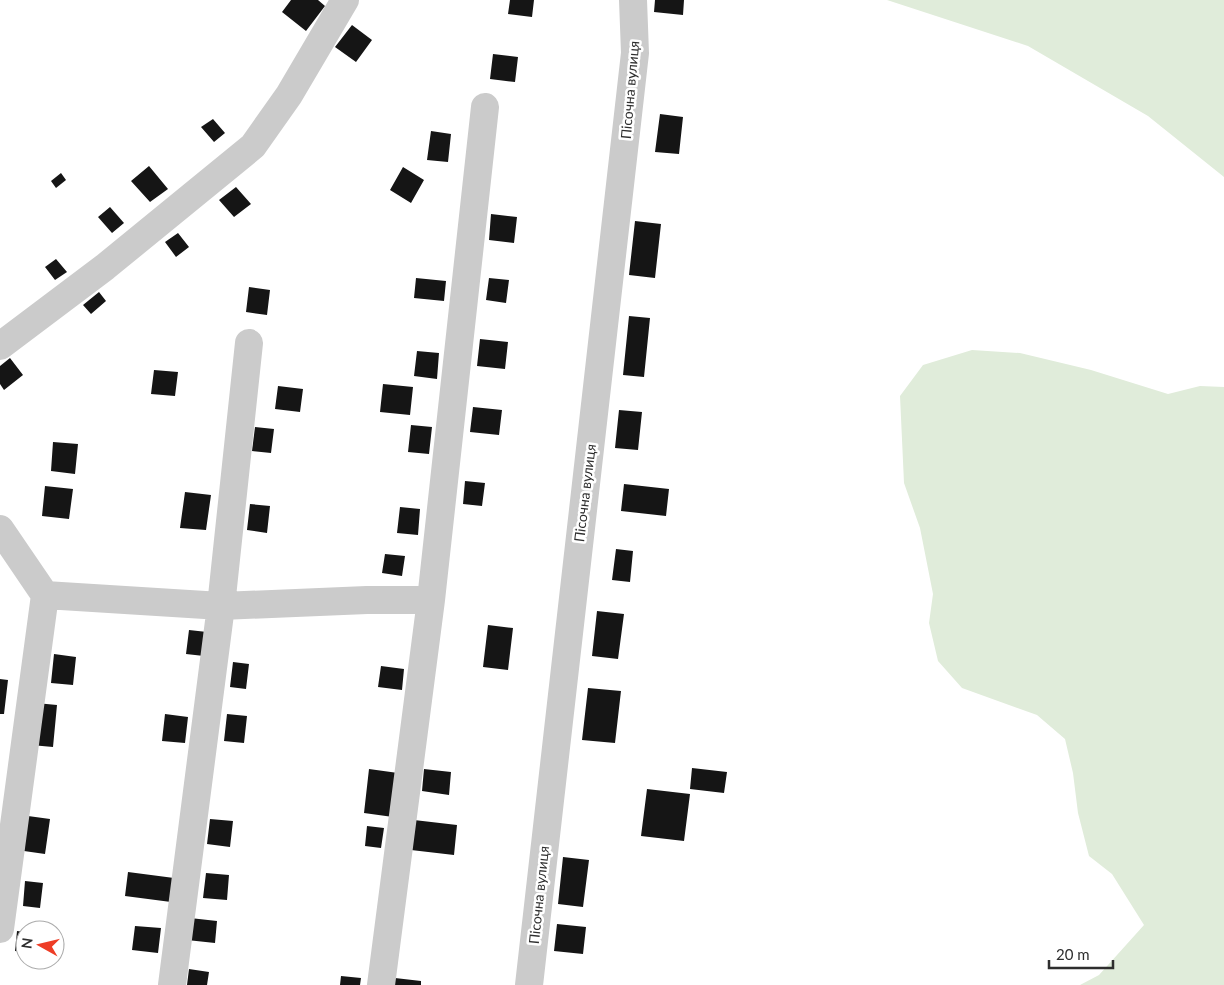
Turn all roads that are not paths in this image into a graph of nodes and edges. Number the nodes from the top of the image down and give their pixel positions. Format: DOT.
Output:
graph roads {
  1 [pos="345,0"];
  2 [pos="633,0"];
  3 [pos="485,107"];
  4 [pos="249,343"];
  5 [pos="0,346"];
  6 [pos="0,529"];
  7 [pos="45,595"];
  8 [pos="432,600"];
  9 [pos="221,606"];
  10 [pos="0,929"];
  11 [pos="172,985"];
  12 [pos="381,985"];
  13 [pos="529,985"];
  1 -- 5 [label="street"];
  2 -- 13 [label="street, Пісочна вулиця"];
  3 -- 8 [label="street"];
  4 -- 9 [label="street"];
  6 -- 7 [label="street"];
  7 -- 9 [label="street"];
  7 -- 10 [label="street"];
  8 -- 9 [label="street"];
  8 -- 12 [label="street"];
  9 -- 11 [label="street"];
}
